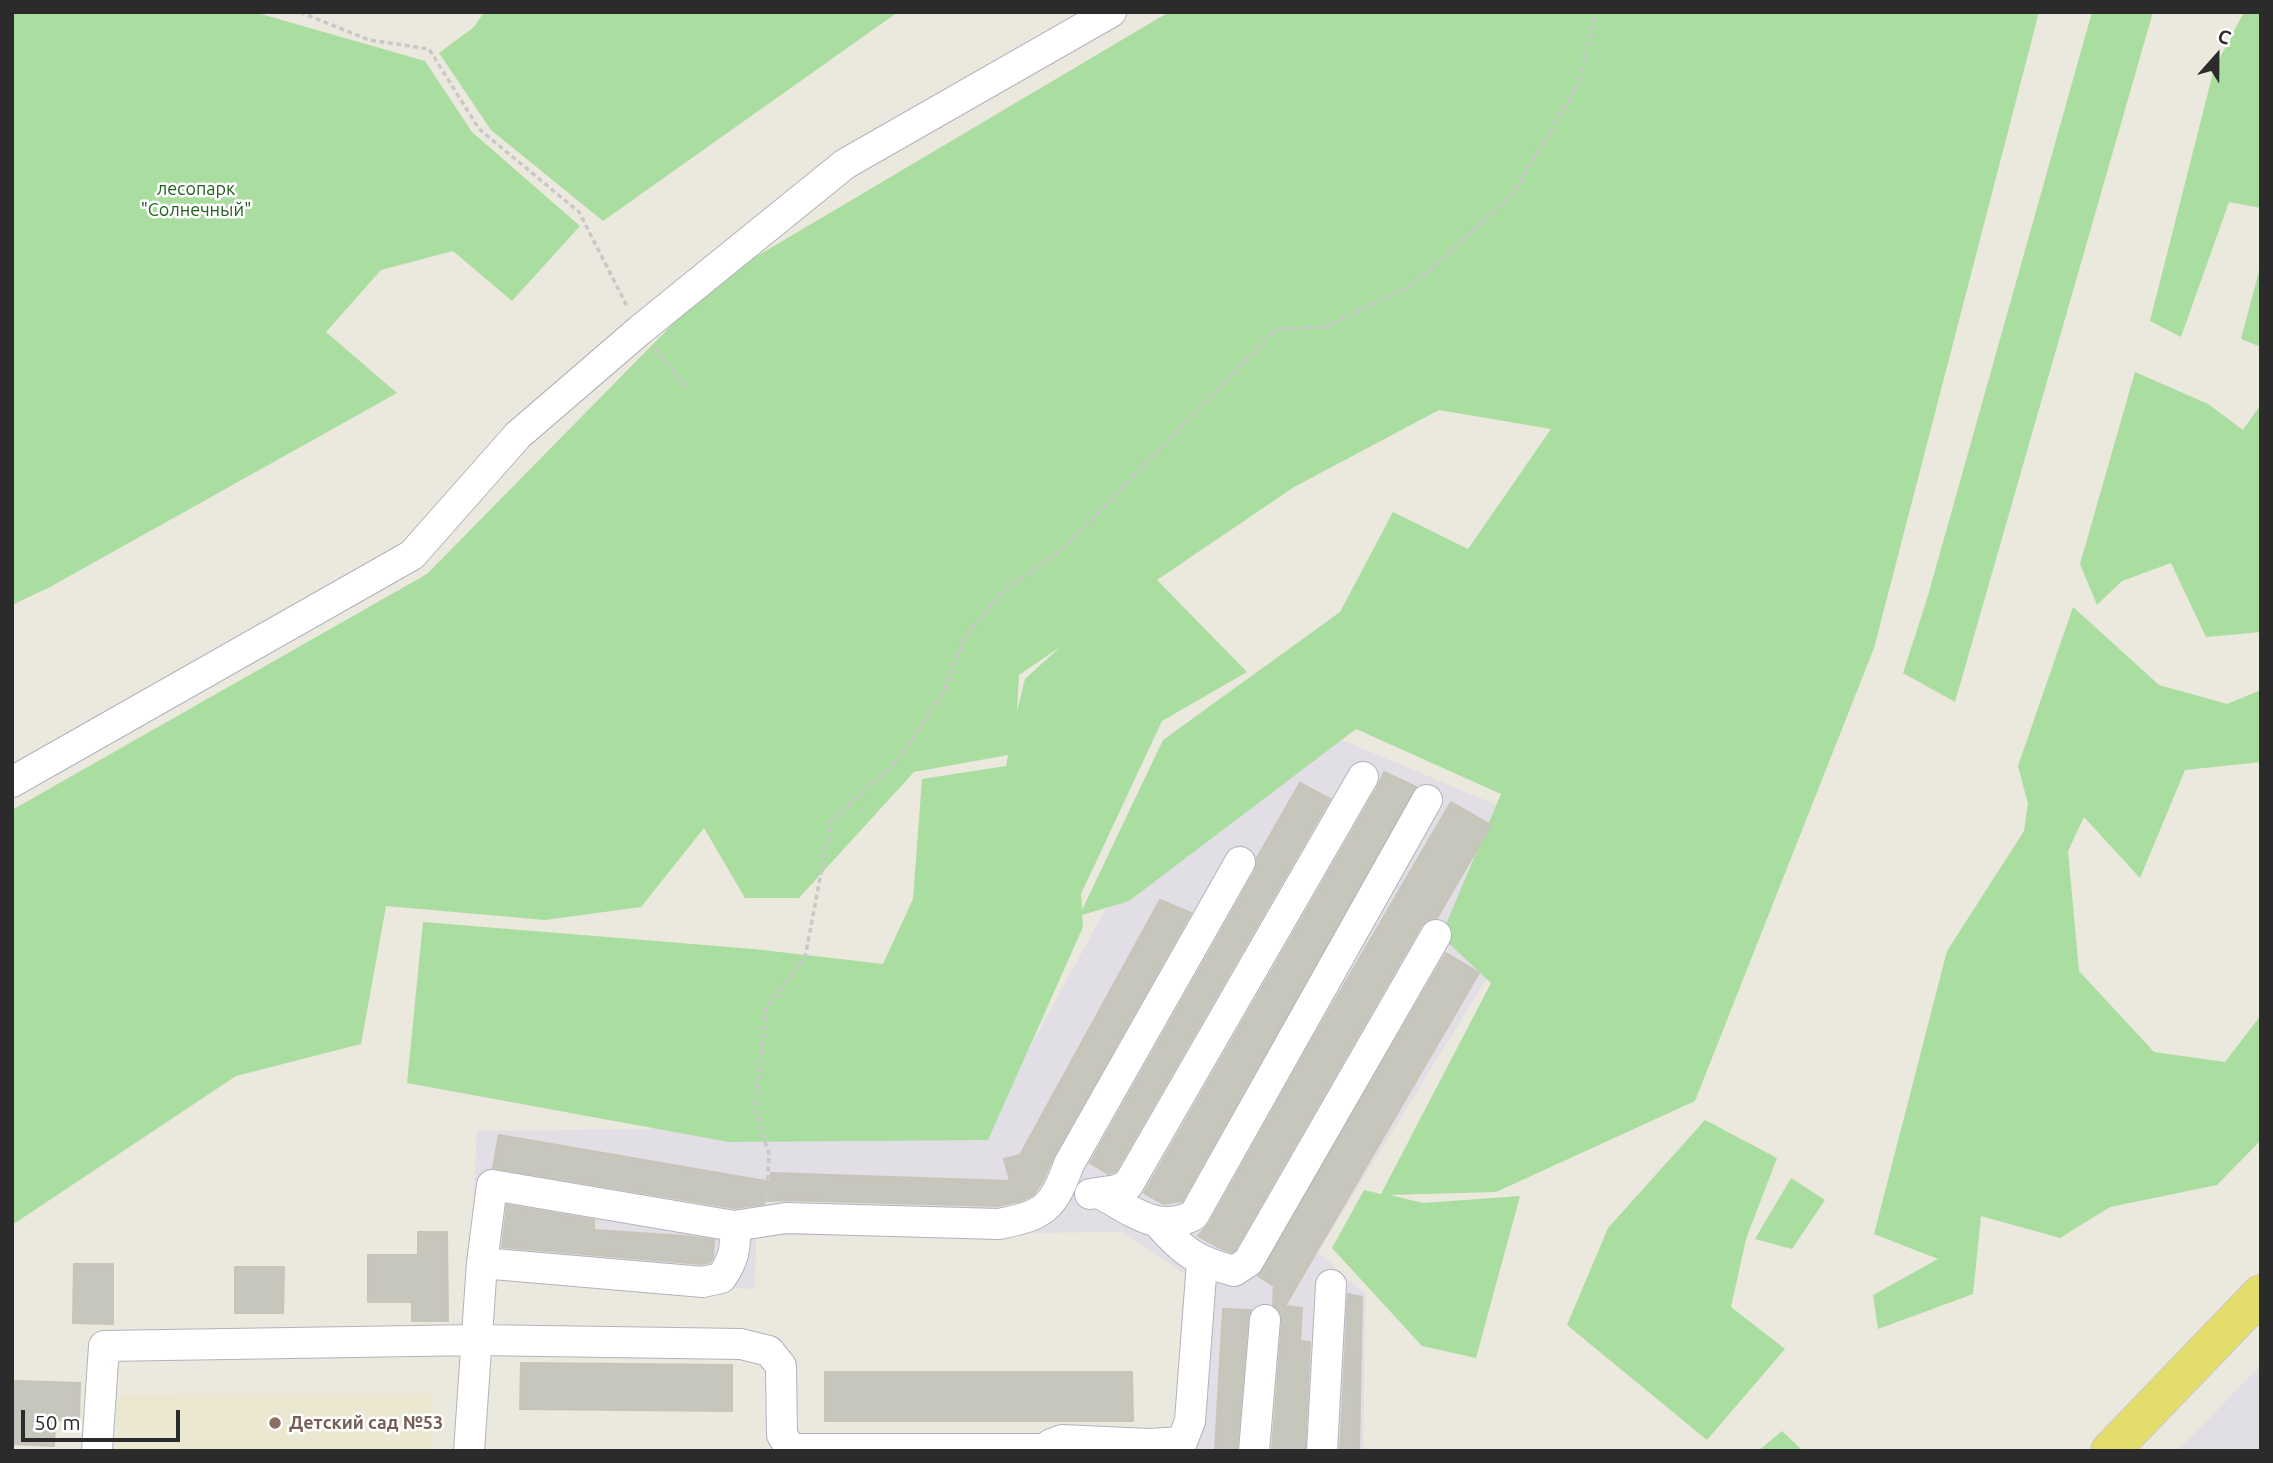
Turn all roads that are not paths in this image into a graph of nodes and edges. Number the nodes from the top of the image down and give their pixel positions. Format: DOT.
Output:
graph roads {
  1 [pos="1111,12"];
  2 [pos="1363,777"];
  3 [pos="12,782"];
  4 [pos="1427,800"];
  5 [pos="1240,862"];
  6 [pos="1436,935"];
  7 [pos="1059,1192"];
  8 [pos="1101,1194"];
  9 [pos="1159,1224"];
  10 [pos="734,1226"];
  11 [pos="1202,1262"];
  12 [pos="482,1263"];
  13 [pos="1331,1285"];
  14 [pos="2261,1294"];
  15 [pos="1265,1320"];
  16 [pos="477,1340"];
  17 [pos="1182,1446"];
  18 [pos="1047,1450"];
  19 [pos="97,1451"];
  20 [pos="470,1451"];
  21 [pos="1254,1451"];
  22 [pos="1322,1451"];
  23 [pos="2110,1451"];
  1 -- 3 [label="street"];
  2 -- 8 [label="street"];
  4 -- 9 [label="street"];
  5 -- 7 [label="street"];
  6 -- 11 [label="street"];
  7 -- 8 [label="street"];
  7 -- 10 [label="street"];
  8 -- 9 [label="street"];
  9 -- 11 [label="street"];
  10 -- 12 [label="street"];
  10 -- 12 [label="street"];
  11 -- 17 [label="street"];
  12 -- 16 [label="street"];
  13 -- 22 [label="street"];
  14 -- 23 [label="main road"];
  15 -- 21 [label="street"];
  16 -- 18 [label="street"];
  16 -- 19 [label="street"];
  16 -- 20 [label="street"];
  17 -- 18 [label="street"];
}
